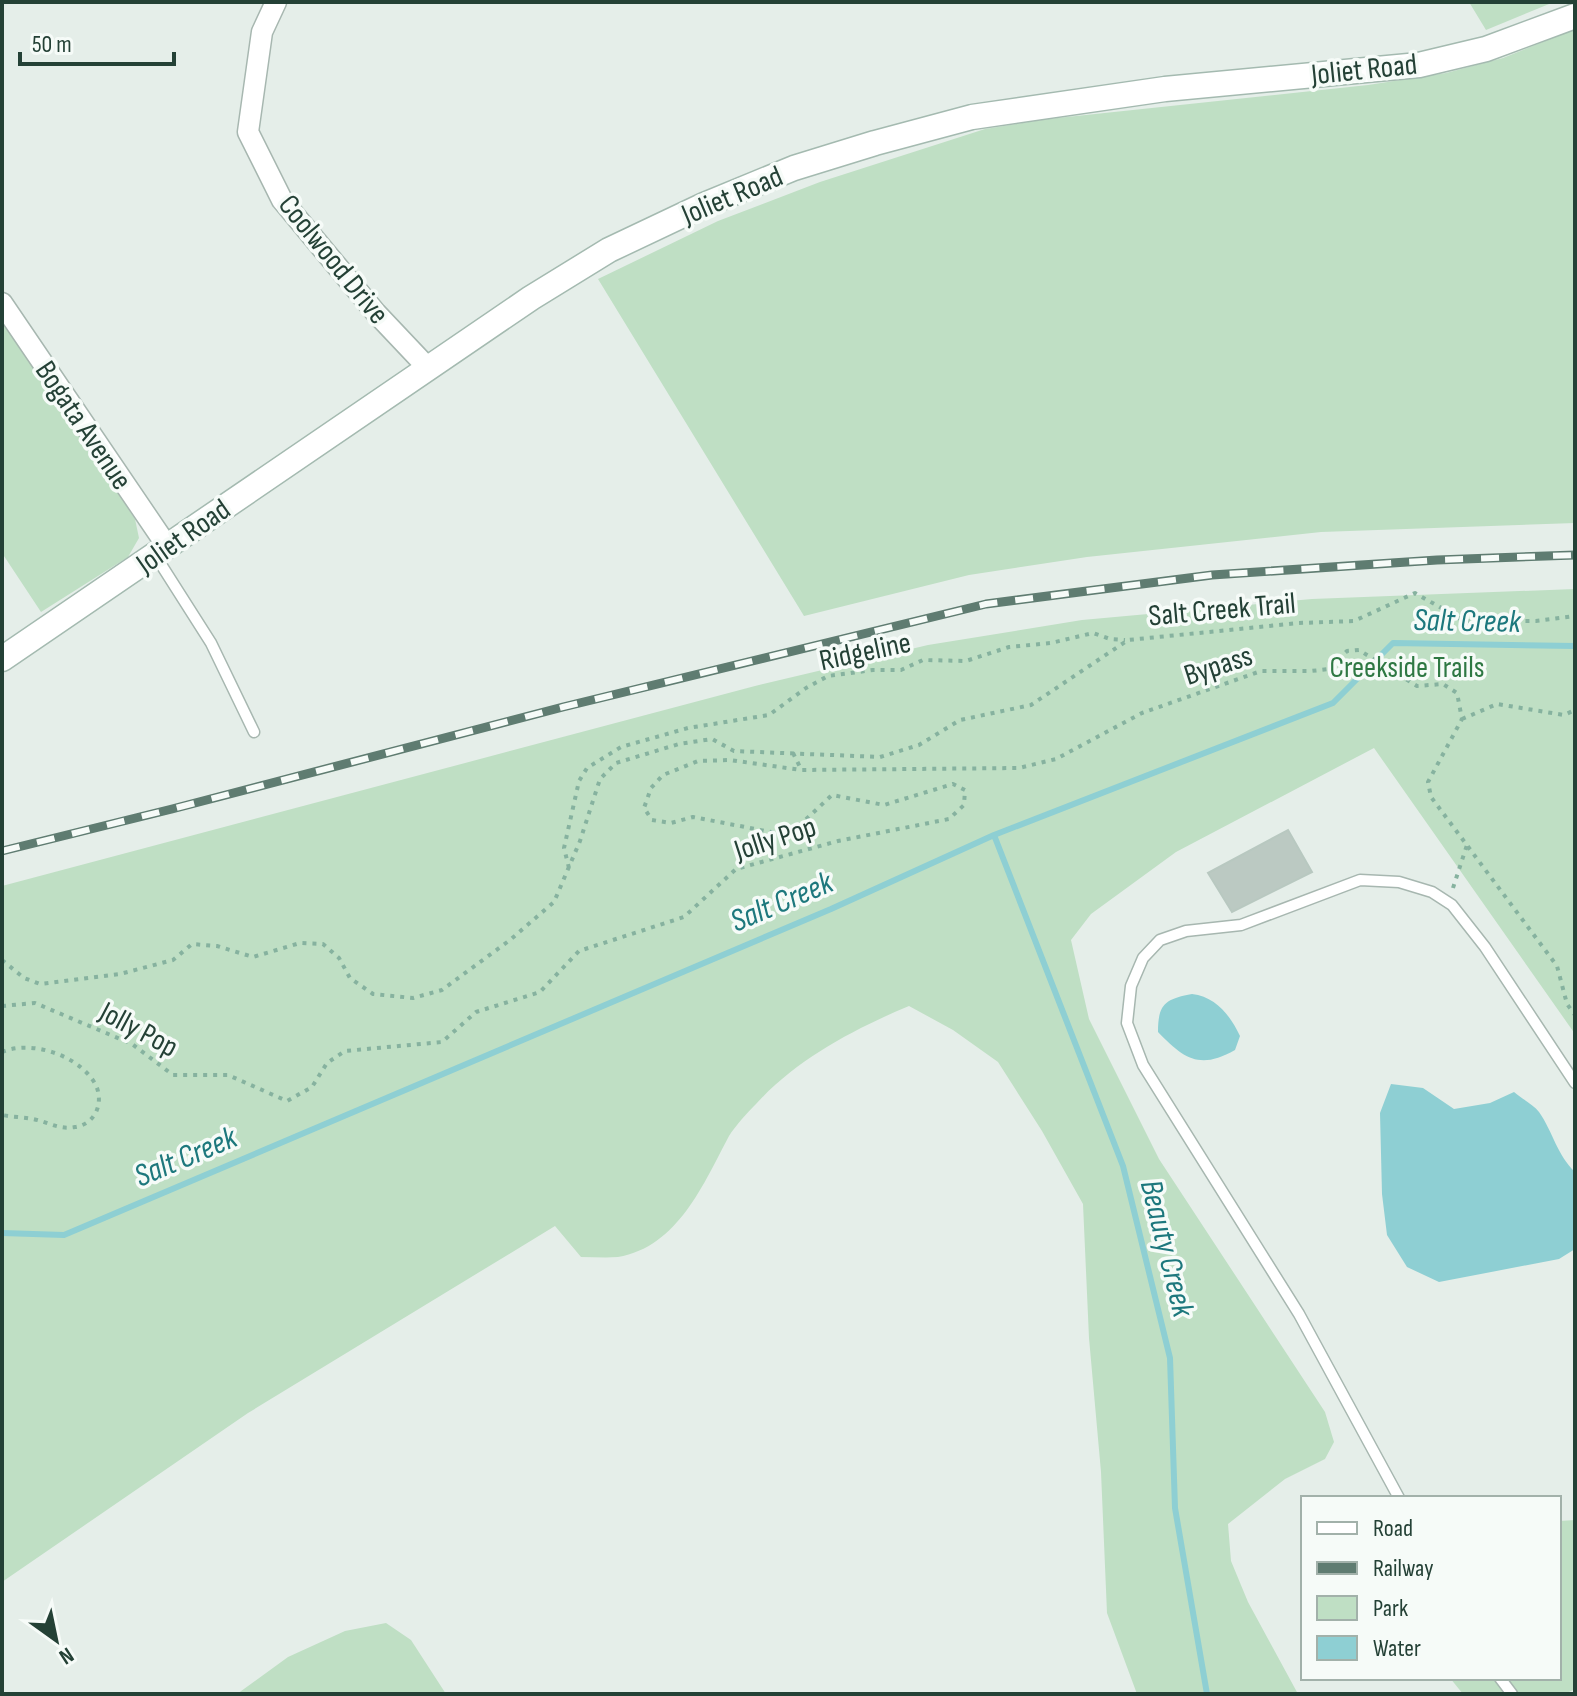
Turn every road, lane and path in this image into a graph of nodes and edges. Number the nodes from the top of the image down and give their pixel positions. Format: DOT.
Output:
graph roads {
  1 [pos="276,2"];
  2 [pos="1575,16"];
  3 [pos="2,303"];
  4 [pos="428,368"];
  5 [pos="161,550"];
  6 [pos="1575,616"];
  7 [pos="1128,640"];
  8 [pos="2,659"];
  9 [pos="1575,710"];
  10 [pos="1462,719"];
  11 [pos="254,732"];
  12 [pos="793,753"];
  13 [pos="801,770"];
  14 [pos="1467,845"];
  15 [pos="569,868"];
  16 [pos="1452,905"];
  17 [pos="2,960"];
  18 [pos="2,1006"];
  19 [pos="1575,1015"];
  20 [pos="2,1052"];
  21 [pos="1575,1083"];
  22 [pos="2,1115"];
  23 [pos="1398,1496"];
  1 -- 4 [label="street, Coolwood Drive"];
  2 -- 4 [label="main road, Joliet Road"];
  3 -- 5 [label="street, Bogata Avenue"];
  4 -- 5 [label="main road, Joliet Road"];
  5 -- 8 [label="main road, Joliet Road"];
  5 -- 11 [label="lane"];
  6 -- 7 [label="path, Salt Creek Trail"];
  7 -- 12 [label="path, Salt Creek Trail"];
  7 -- 15 [label="path, Ridgeline"];
  9 -- 10 [label="path"];
  10 -- 13 [label="path, Bypass"];
  10 -- 14 [label="path"];
  12 -- 13 [label="path"];
  12 -- 15 [label="path, Jolly Pop"];
  13 -- 18 [label="path, Jolly Pop"];
  14 -- 16 [label="path"];
  14 -- 19 [label="path"];
  15 -- 17 [label="path, Jolly Pop"];
  16 -- 21 [label="lane"];
  16 -- 23 [label="lane"];
  20 -- 22 [label="path, Jolly Pop"];
}
